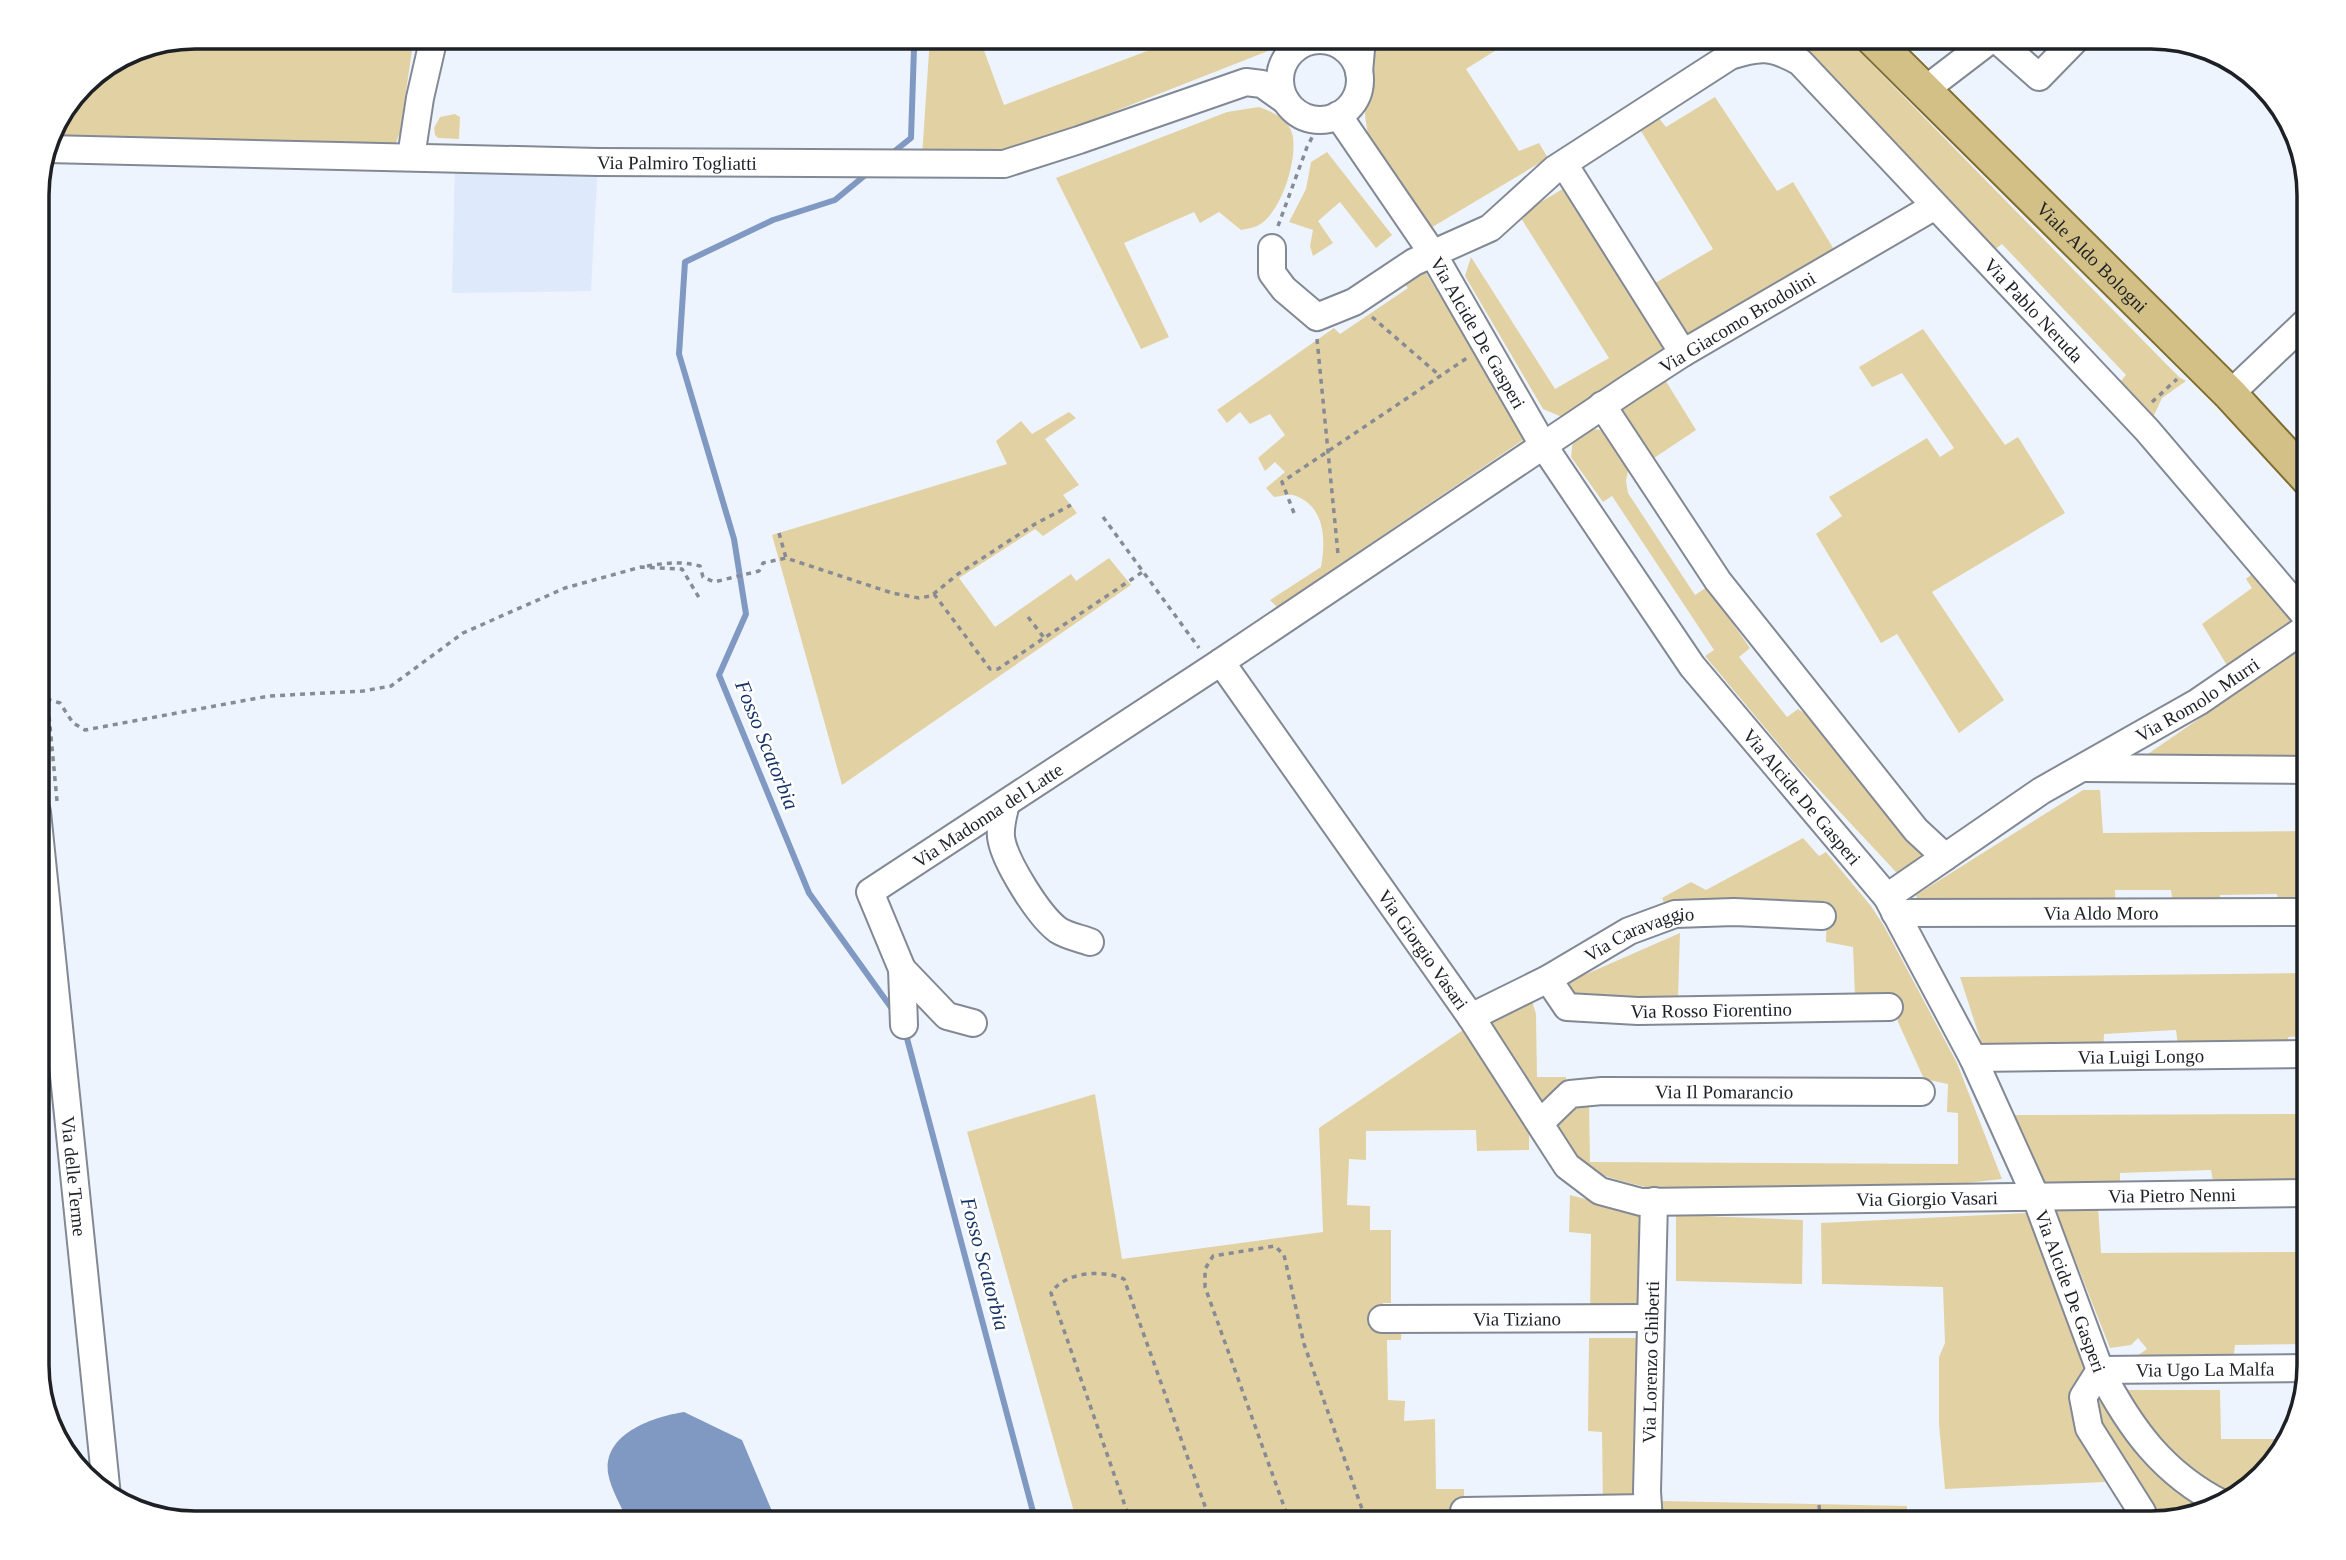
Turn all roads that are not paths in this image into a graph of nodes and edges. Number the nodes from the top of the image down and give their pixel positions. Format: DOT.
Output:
graph roads {
  1 [pos="431,49"];
  2 [pos="1287,49"];
  3 [pos="1348,49"];
  4 [pos="1361,49"];
  5 [pos="1750,49"];
  6 [pos="1773,49"];
  7 [pos="1884,49"];
  8 [pos="1978,49"];
  9 [pos="2008,49"];
  10 [pos="2066,49"];
  11 [pos="1359,72"];
  12 [pos="1246,82"];
  13 [pos="1926,89"];
  14 [pos="1286,102"];
  15 [pos="1329,118"];
  16 [pos="57,149"];
  17 [pos="411,157"];
  18 [pos="1564,163"];
  19 [pos="1935,206"];
  20 [pos="1272,248"];
  21 [pos="1433,254"];
  22 [pos="2297,330"];
  23 [pos="1683,353"];
  24 [pos="2230,394"];
  25 [pos="1602,405"];
  26 [pos="1543,445"];
  27 [pos="2297,467"];
  28 [pos="2297,606"];
  29 [pos="2297,634"];
  30 [pos="1221,662"];
  31 [pos="2081,768"];
  32 [pos="2297,771"];
  33 [pos="1006,804"];
  34 [pos="1945,857"];
  35 [pos="1891,905"];
  36 [pos="2297,912"];
  37 [pos="1822,916"];
  38 [pos="1090,942"];
  39 [pos="49,963"];
  40 [pos="902,968"];
  41 [pos="1548,979"];
  42 [pos="1889,1007"];
  43 [pos="1471,1017"];
  44 [pos="973,1023"];
  45 [pos="904,1025"];
  46 [pos="2297,1054"];
  47 [pos="1973,1058"];
  48 [pos="1921,1092"];
  49 [pos="1540,1123"];
  50 [pos="2297,1193"];
  51 [pos="2035,1195"];
  52 [pos="1654,1201"];
  53 [pos="1651,1318"];
  54 [pos="1382,1319"];
  55 [pos="2297,1368"];
  56 [pos="2100,1370"];
  57 [pos="105,1480"];
  58 [pos="2213,1497"];
  59 [pos="1464,1510"];
  60 [pos="1495,1511"];
  61 [pos="1649,1511"];
  62 [pos="2142,1511"];
  1 -- 17 [label="street"];
  2 -- 12 [label="street, Via Palmiro Togliatti"];
  2 -- 14 [label="street"];
  3 -- 11 [label="street"];
  4 -- 11 [label="street"];
  5 -- 18 [label="street, Via Pablo Neruda"];
  6 -- 19 [label="street, Via Pablo Neruda"];
  7 -- 13 [label="main road, Viale Aldo Bologni"];
  8 -- 13 [label="street"];
  9 -- 10 [label="street"];
  11 -- 15 [label="street"];
  12 -- 14 [label="street"];
  12 -- 17 [label="street, Via Palmiro Togliatti"];
  13 -- 24 [label="main road, Viale Aldo Bologni"];
  14 -- 15 [label="street"];
  15 -- 21 [label="street, Via Alcide De Gasperi"];
  16 -- 17 [label="street, Via Palmiro Togliatti"];
  18 -- 21 [label="street, Via Pablo Neruda"];
  18 -- 23 [label="street"];
  19 -- 23 [label="street, Via Giacomo Brodolini"];
  19 -- 28 [label="street, Via Pablo Neruda"];
  20 -- 21 [label="street, Via Pablo Neruda"];
  21 -- 26 [label="street, Via Alcide De Gasperi"];
  22 -- 24 [label="street"];
  23 -- 25 [label="street, Via Giacomo Brodolini"];
  24 -- 27 [label="main road, Viale Aldo Bologni"];
  25 -- 26 [label="street, Via Giacomo Brodolini"];
  25 -- 34 [label="street"];
  26 -- 30 [label="street"];
  26 -- 35 [label="street, Via Alcide De Gasperi"];
  29 -- 31 [label="street, Via Romolo Murri"];
  30 -- 33 [label="street, Via Madonna del Latte"];
  30 -- 43 [label="street, Via Giorgio Vasari"];
  31 -- 32 [label="street, Via Romolo Murri"];
  31 -- 34 [label="street, Via Romolo Murri"];
  33 -- 38 [label="street"];
  33 -- 40 [label="street, Via Madonna del Latte"];
  34 -- 35 [label="street, Via Romolo Murri"];
  35 -- 36 [label="street, Via Aldo Moro"];
  35 -- 47 [label="street, Via Alcide De Gasperi"];
  37 -- 41 [label="street, Via Caravaggio"];
  39 -- 57 [label="street, Via delle Terme"];
  40 -- 44 [label="street"];
  40 -- 45 [label="street, Via Madonna del Latte"];
  41 -- 42 [label="street, Via Rosso Fiorentino"];
  41 -- 43 [label="street, Via Caravaggio"];
  43 -- 49 [label="street, Via Giorgio Vasari"];
  46 -- 47 [label="street, Via Luigi Longo"];
  47 -- 51 [label="street, Via Alcide De Gasperi"];
  48 -- 49 [label="street, Via Il Pomarancio"];
  49 -- 52 [label="street, Via Giorgio Vasari"];
  50 -- 51 [label="street, Via Pietro Nenni"];
  51 -- 52 [label="street, Via Giorgio Vasari"];
  51 -- 56 [label="street, Via Alcide De Gasperi"];
  52 -- 53 [label="street, Via Lorenzo Ghiberti"];
  53 -- 54 [label="street, Via Tiziano"];
  53 -- 61 [label="street, Via Lorenzo Ghiberti"];
  55 -- 56 [label="street, Via Ugo La Malfa"];
  56 -- 58 [label="street"];
  56 -- 62 [label="street, Via Alcide De Gasperi"];
  59 -- 60 [label="street"];
}
